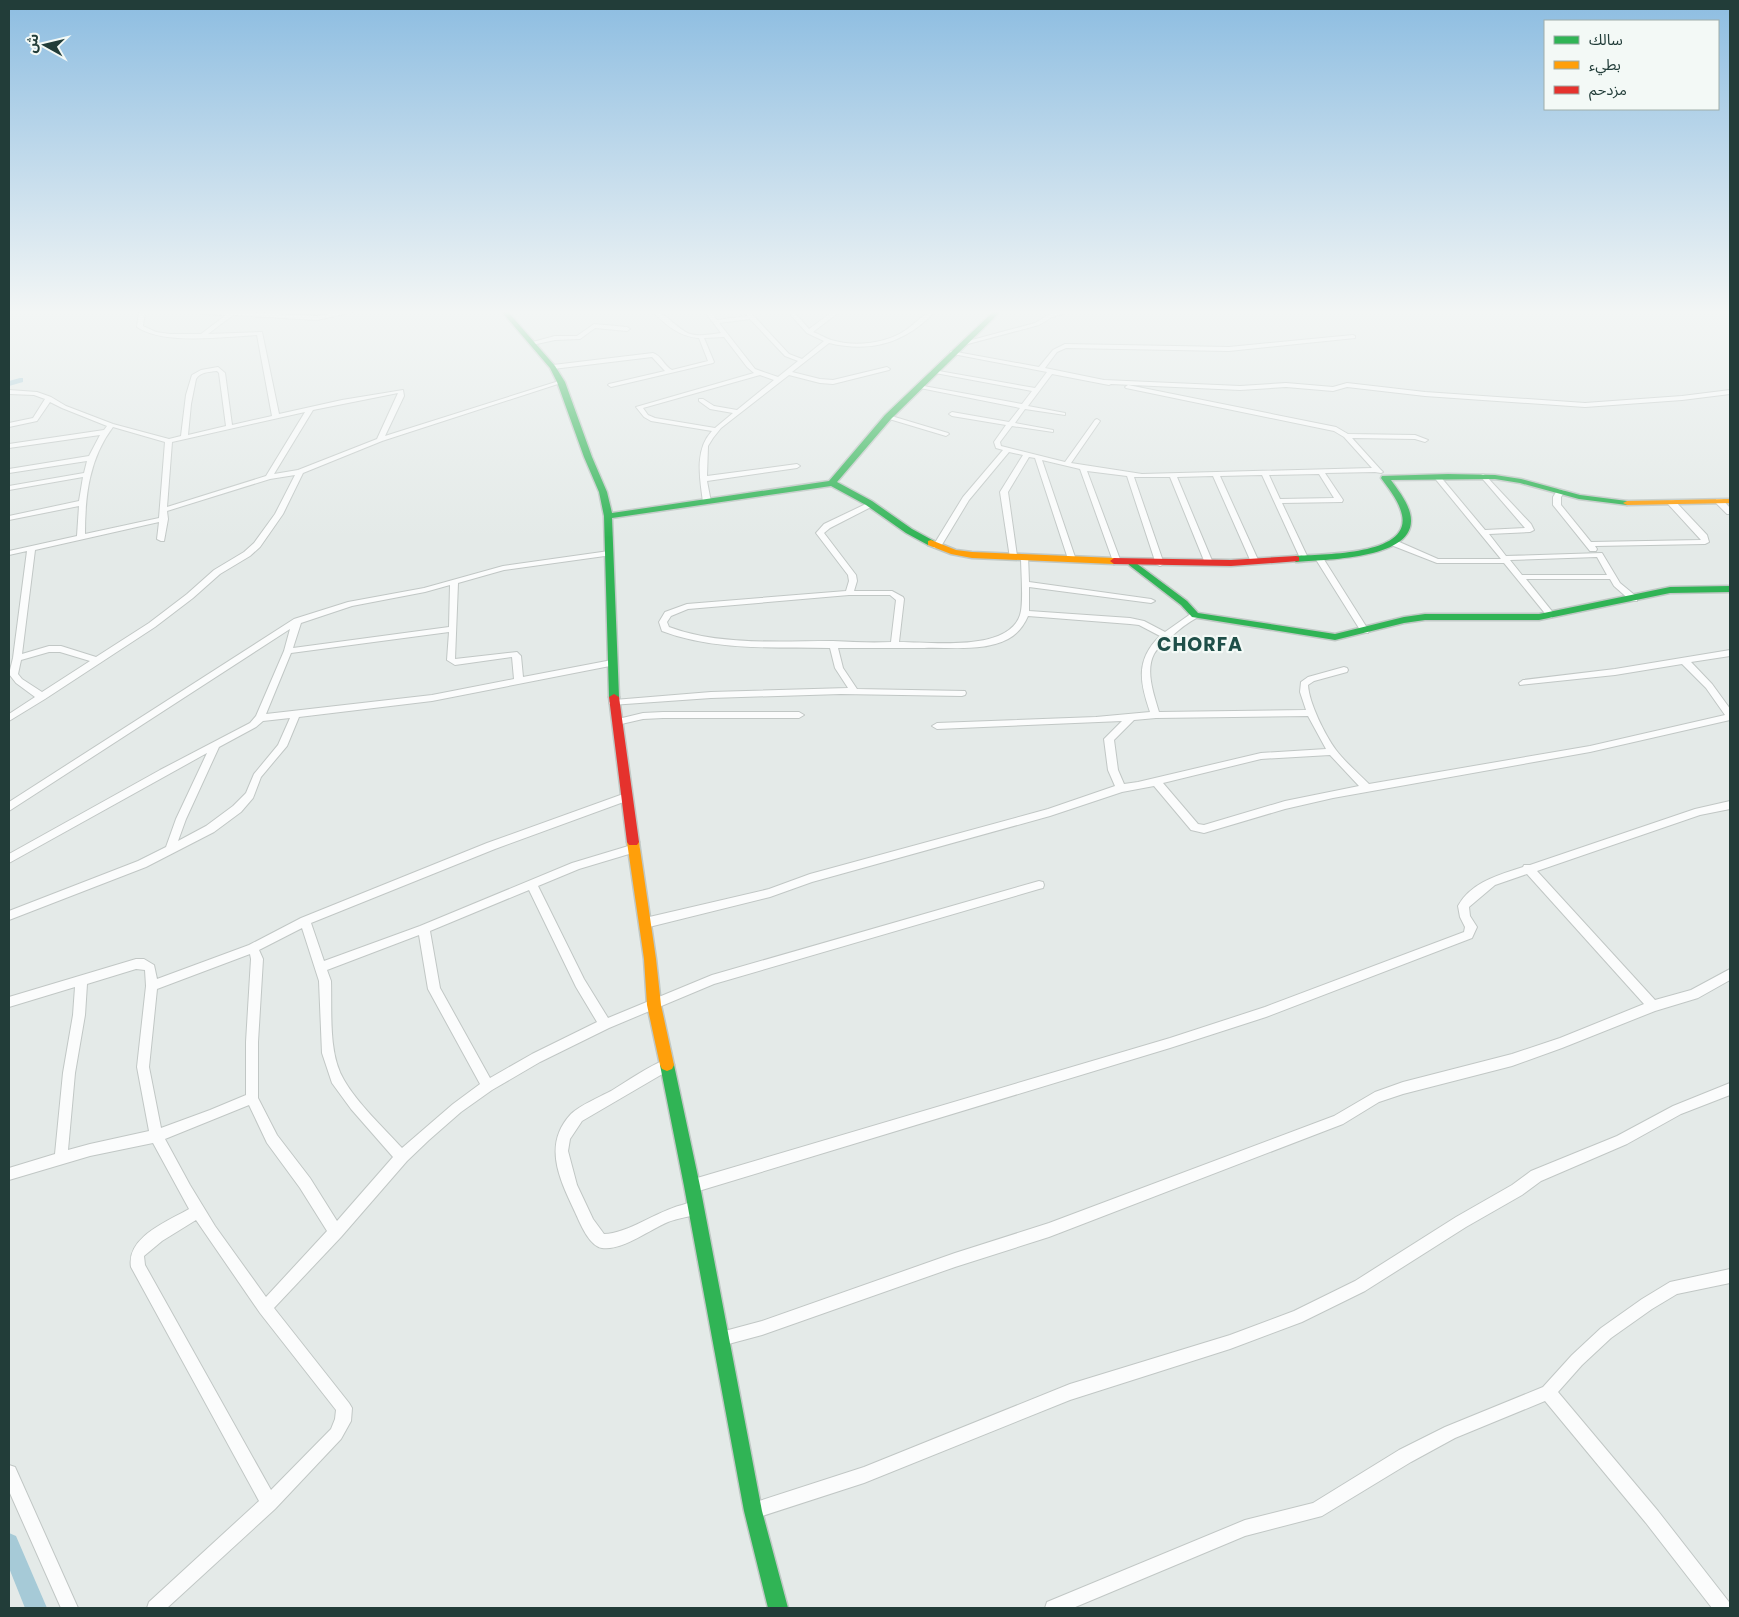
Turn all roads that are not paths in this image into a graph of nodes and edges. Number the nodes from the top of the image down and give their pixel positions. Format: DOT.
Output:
graph roads {
  1 [pos="192,387"];
  2 [pos="224,387"];
  3 [pos="270,387"];
  4 [pos="544,387"];
  5 [pos="563,387"];
  6 [pos="709,387"];
  7 [pos="769,387"];
  8 [pos="1021,387"];
  9 [pos="1037,387"];
  10 [pos="1131,387"];
  11 [pos="1228,387"];
  12 [pos="1248,387"];
  13 [pos="1315,387"];
  14 [pos="1338,387"];
  15 [pos="1368,387"];
  16 [pos="918,388"];
  17 [pos="1035,390"];
  18 [pos="9,392"];
  19 [pos="1730,392"];
  20 [pos="48,398"];
  21 [pos="701,400"];
  22 [pos="1023,408"];
  23 [pos="310,410"];
  24 [pos="738,412"];
  25 [pos="952,414"];
  26 [pos="1063,414"];
  27 [pos="276,416"];
  28 [pos="888,417"];
  29 [pos="1097,421"];
  30 [pos="9,425"];
  31 [pos="111,425"];
  32 [pos="1010,425"];
  33 [pos="229,427"];
  34 [pos="716,430"];
  35 [pos="1051,431"];
  36 [pos="105,432"];
  37 [pos="946,434"];
  38 [pos="1346,436"];
  39 [pos="184,437"];
  40 [pos="380,440"];
  41 [pos="1425,440"];
  42 [pos="169,441"];
  43 [pos="9,446"];
  44 [pos="1007,450"];
  45 [pos="1027,455"];
  46 [pos="92,458"];
  47 [pos="1038,458"];
  48 [pos="1067,464"];
  49 [pos="797,466"];
  50 [pos="1083,468"];
  51 [pos="9,471"];
  52 [pos="300,472"];
  53 [pos="1321,472"];
  54 [pos="88,474"];
  55 [pos="1265,474"];
  56 [pos="1381,474"];
  57 [pos="1130,475"];
  58 [pos="1216,475"];
  59 [pos="1173,476"];
  60 [pos="1437,476"];
  61 [pos="1483,476"];
  62 [pos="269,477"];
  63 [pos="704,479"];
  64 [pos="832,483"];
  65 [pos="9,488"];
  66 [pos="1561,491"];
  67 [pos="1278,501"];
  68 [pos="1725,501"];
  69 [pos="707,502"];
  70 [pos="1671,502"];
  71 [pos="80,504"];
  72 [pos="870,504"];
  73 [pos="1730,512"];
  74 [pos="164,514"];
  75 [pos="608,516"];
  76 [pos="9,518"];
  77 [pos="1482,532"];
  78 [pos="81,536"];
  79 [pos="161,539"];
  80 [pos="1394,543"];
  81 [pos="1590,544"];
  82 [pos="937,546"];
  83 [pos="31,548"];
  84 [pos="9,553"];
  85 [pos="609,553"];
  86 [pos="1019,556"];
  87 [pos="1599,556"];
  88 [pos="1304,558"];
  89 [pos="1319,558"];
  90 [pos="1505,559"];
  91 [pos="1072,560"];
  92 [pos="1117,562"];
  93 [pos="1255,562"];
  94 [pos="1132,563"];
  95 [pos="1209,563"];
  96 [pos="1160,564"];
  97 [pos="1520,577"];
  98 [pos="1612,577"];
  99 [pos="454,582"];
  100 [pos="1025,584"];
  101 [pos="1730,590"];
  102 [pos="849,593"];
  103 [pos="1634,598"];
  104 [pos="1151,602"];
  105 [pos="1025,613"];
  106 [pos="1195,615"];
  107 [pos="1551,615"];
  108 [pos="296,621"];
  109 [pos="454,629"];
  110 [pos="1365,631"];
  111 [pos="1167,636"];
  112 [pos="834,644"];
  113 [pos="896,644"];
  114 [pos="288,651"];
  115 [pos="1730,653"];
  116 [pos="17,658"];
  117 [pos="98,661"];
  118 [pos="1684,661"];
  119 [pos="612,663"];
  120 [pos="1344,670"];
  121 [pos="519,682"];
  122 [pos="1523,683"];
  123 [pos="855,692"];
  124 [pos="962,693"];
  125 [pos="42,697"];
  126 [pos="614,703"];
  127 [pos="1312,713"];
  128 [pos="296,714"];
  129 [pos="799,715"];
  130 [pos="1156,716"];
  131 [pos="1730,716"];
  132 [pos="9,718"];
  133 [pos="260,718"];
  134 [pos="1131,718"];
  135 [pos="617,722"];
  136 [pos="936,726"];
  137 [pos="215,746"];
  138 [pos="1332,752"];
  139 [pos="1156,782"];
  140 [pos="1366,787"];
  141 [pos="1121,788"];
  142 [pos="626,797"];
  143 [pos="1730,805"];
  144 [pos="9,808"];
  145 [pos="635,848"];
  146 [pos="170,850"];
  147 [pos="9,859"];
  148 [pos="1528,868"];
  149 [pos="531,884"];
  150 [pos="1039,885"];
  151 [pos="9,916"];
  152 [pos="305,921"];
  153 [pos="645,923"];
  154 [pos="424,930"];
  155 [pos="253,948"];
  156 [pos="321,967"];
  157 [pos="1730,974"];
  158 [pos="81,982"];
  159 [pos="152,986"];
  160 [pos="9,1002"];
  161 [pos="654,1005"];
  162 [pos="1653,1006"];
  163 [pos="604,1024"];
  164 [pos="667,1065"];
  165 [pos="488,1086"];
  166 [pos="1730,1089"];
  167 [pos="252,1098"];
  168 [pos="156,1136"];
  169 [pos="402,1157"];
  170 [pos="61,1159"];
  171 [pos="9,1174"];
  172 [pos="692,1186"];
  173 [pos="696,1208"];
  174 [pos="198,1211"];
  175 [pos="336,1232"];
  176 [pos="1730,1276"];
  177 [pos="265,1308"];
  178 [pos="721,1339"];
  179 [pos="1548,1392"];
  180 [pos="9,1473"];
  181 [pos="269,1503"];
  182 [pos="754,1511"];
  183 [pos="70,1608"];
  184 [pos="155,1608"];
  185 [pos="778,1608"];
  186 [pos="1053,1608"];
  187 [pos="1723,1608"];
  1 -- 39 [label="street"];
  2 -- 33 [label="street"];
  3 -- 27 [label="street"];
  4 -- 40 [label="street"];
  5 -- 75 [label="main road"];
  6 -- 34 [label="street"];
  7 -- 24 [label="street"];
  8 -- 17 [label="street"];
  9 -- 17 [label="street"];
  10 -- 38 [label="street"];
  11 -- 12 [label="street"];
  13 -- 14 [label="street"];
  15 -- 19 [label="street"];
  16 -- 22 [label="street"];
  16 -- 28 [label="main road"];
  17 -- 22 [label="street"];
  18 -- 20 [label="street"];
  20 -- 30 [label="street"];
  20 -- 31 [label="street"];
  21 -- 24 [label="street"];
  22 -- 26 [label="street"];
  22 -- 32 [label="street"];
  23 -- 27 [label="street"];
  23 -- 40 [label="street"];
  23 -- 62 [label="street"];
  24 -- 34 [label="street"];
  25 -- 32 [label="street"];
  27 -- 33 [label="street"];
  28 -- 37 [label="street"];
  28 -- 64 [label="main road"];
  29 -- 48 [label="street"];
  31 -- 36 [label="street"];
  31 -- 42 [label="street"];
  32 -- 35 [label="street"];
  32 -- 44 [label="street"];
  33 -- 39 [label="street"];
  34 -- 63 [label="street"];
  36 -- 43 [label="street"];
  36 -- 46 [label="street"];
  38 -- 41 [label="street"];
  38 -- 56 [label="street"];
  39 -- 42 [label="street"];
  40 -- 52 [label="street"];
  42 -- 74 [label="street"];
  44 -- 45 [label="street"];
  44 -- 82 [label="street"];
  45 -- 47 [label="street"];
  45 -- 86 [label="street"];
  46 -- 51 [label="street"];
  46 -- 54 [label="street"];
  47 -- 48 [label="street"];
  47 -- 91 [label="street"];
  48 -- 50 [label="street"];
  49 -- 63 [label="street"];
  50 -- 57 [label="street"];
  50 -- 92 [label="street"];
  52 -- 62 [label="street"];
  52 -- 117 [label="street"];
  53 -- 55 [label="street"];
  53 -- 56 [label="street"];
  53 -- 67 [label="street"];
  54 -- 65 [label="street"];
  54 -- 71 [label="street"];
  55 -- 58 [label="street"];
  55 -- 67 [label="street"];
  56 -- 60 [label="main road"];
  56 -- 80 [label="main road"];
  57 -- 59 [label="street"];
  57 -- 96 [label="street"];
  58 -- 59 [label="street"];
  58 -- 93 [label="street"];
  59 -- 95 [label="street"];
  60 -- 61 [label="main road"];
  60 -- 77 [label="street"];
  61 -- 66 [label="main road"];
  61 -- 77 [label="street"];
  62 -- 74 [label="street"];
  63 -- 69 [label="street"];
  64 -- 69 [label="main road"];
  64 -- 72 [label="main road"];
  66 -- 70 [label="main road"];
  66 -- 81 [label="street"];
  67 -- 88 [label="street"];
  68 -- 70 [label="main road"];
  68 -- 73 [label="street"];
  69 -- 75 [label="main road"];
  70 -- 81 [label="street"];
  71 -- 76 [label="street"];
  71 -- 78 [label="street"];
  72 -- 82 [label="main road"];
  72 -- 102 [label="street"];
  74 -- 78 [label="street"];
  74 -- 79 [label="street"];
  75 -- 85 [label="main road"];
  77 -- 90 [label="street"];
  78 -- 83 [label="street"];
  80 -- 89 [label="main road"];
  80 -- 90 [label="street"];
  81 -- 87 [label="street"];
  82 -- 86 [label="main road"];
  83 -- 84 [label="street"];
  83 -- 116 [label="street"];
  85 -- 99 [label="street"];
  85 -- 119 [label="main road"];
  86 -- 91 [label="main road"];
  86 -- 100 [label="street"];
  87 -- 90 [label="street"];
  87 -- 98 [label="street"];
  88 -- 89 [label="main road"];
  88 -- 93 [label="main road"];
  89 -- 110 [label="street"];
  90 -- 97 [label="street"];
  91 -- 92 [label="main road"];
  92 -- 94 [label="main road"];
  93 -- 95 [label="main road"];
  94 -- 96 [label="main road"];
  94 -- 106 [label="main road"];
  95 -- 96 [label="main road"];
  97 -- 98 [label="street"];
  97 -- 107 [label="street"];
  98 -- 103 [label="street"];
  99 -- 108 [label="street"];
  99 -- 109 [label="street"];
  100 -- 104 [label="street"];
  100 -- 105 [label="street"];
  101 -- 103 [label="main road"];
  102 -- 112 [label="street"];
  102 -- 113 [label="street"];
  103 -- 107 [label="main road"];
  105 -- 111 [label="street"];
  105 -- 113 [label="street"];
  106 -- 110 [label="main road"];
  106 -- 111 [label="street"];
  107 -- 110 [label="main road"];
  108 -- 114 [label="street"];
  108 -- 144 [label="street"];
  109 -- 114 [label="street"];
  109 -- 121 [label="street"];
  111 -- 130 [label="street"];
  112 -- 113 [label="street"];
  112 -- 123 [label="street"];
  114 -- 133 [label="street"];
  115 -- 118 [label="street"];
  116 -- 117 [label="street"];
  116 -- 125 [label="street"];
  117 -- 125 [label="street"];
  118 -- 122 [label="street"];
  118 -- 131 [label="street"];
  119 -- 121 [label="street"];
  119 -- 126 [label="main road"];
  120 -- 127 [label="street"];
  121 -- 128 [label="street"];
  123 -- 124 [label="street"];
  123 -- 126 [label="street"];
  125 -- 132 [label="street"];
  126 -- 135 [label="main road"];
  127 -- 130 [label="street"];
  127 -- 138 [label="street"];
  128 -- 133 [label="street"];
  128 -- 146 [label="street"];
  129 -- 135 [label="street"];
  130 -- 134 [label="street"];
  131 -- 140 [label="street"];
  133 -- 137 [label="street"];
  134 -- 136 [label="street"];
  134 -- 141 [label="street"];
  135 -- 142 [label="main road"];
  137 -- 146 [label="street"];
  137 -- 147 [label="street"];
  138 -- 139 [label="street"];
  138 -- 140 [label="street"];
  139 -- 140 [label="street"];
  139 -- 141 [label="street"];
  141 -- 153 [label="street"];
  142 -- 145 [label="main road"];
  142 -- 152 [label="street"];
  143 -- 148 [label="street"];
  145 -- 149 [label="street"];
  145 -- 153 [label="main road"];
  146 -- 151 [label="street"];
  148 -- 162 [label="street"];
  148 -- 172 [label="street"];
  149 -- 154 [label="street"];
  149 -- 163 [label="street"];
  150 -- 161 [label="street"];
  152 -- 155 [label="street"];
  152 -- 156 [label="street"];
  153 -- 161 [label="main road"];
  154 -- 156 [label="street"];
  154 -- 165 [label="street"];
  155 -- 159 [label="street"];
  155 -- 167 [label="street"];
  156 -- 169 [label="street"];
  157 -- 162 [label="street"];
  158 -- 159 [label="street"];
  158 -- 160 [label="street"];
  158 -- 170 [label="street"];
  159 -- 168 [label="street"];
  161 -- 163 [label="street"];
  161 -- 164 [label="main road"];
  162 -- 178 [label="street"];
  163 -- 165 [label="street"];
  164 -- 172 [label="main road"];
  164 -- 173 [label="street"];
  165 -- 169 [label="street"];
  166 -- 182 [label="street"];
  167 -- 168 [label="street"];
  167 -- 175 [label="street"];
  168 -- 170 [label="street"];
  168 -- 174 [label="street"];
  169 -- 175 [label="street"];
  170 -- 171 [label="street"];
  172 -- 173 [label="main road"];
  173 -- 178 [label="main road"];
  174 -- 177 [label="street"];
  174 -- 181 [label="street"];
  175 -- 177 [label="street"];
  176 -- 179 [label="street"];
  177 -- 181 [label="street"];
  178 -- 182 [label="main road"];
  179 -- 186 [label="street"];
  179 -- 187 [label="street"];
  180 -- 183 [label="street"];
  181 -- 184 [label="street"];
  182 -- 185 [label="main road"];
}
